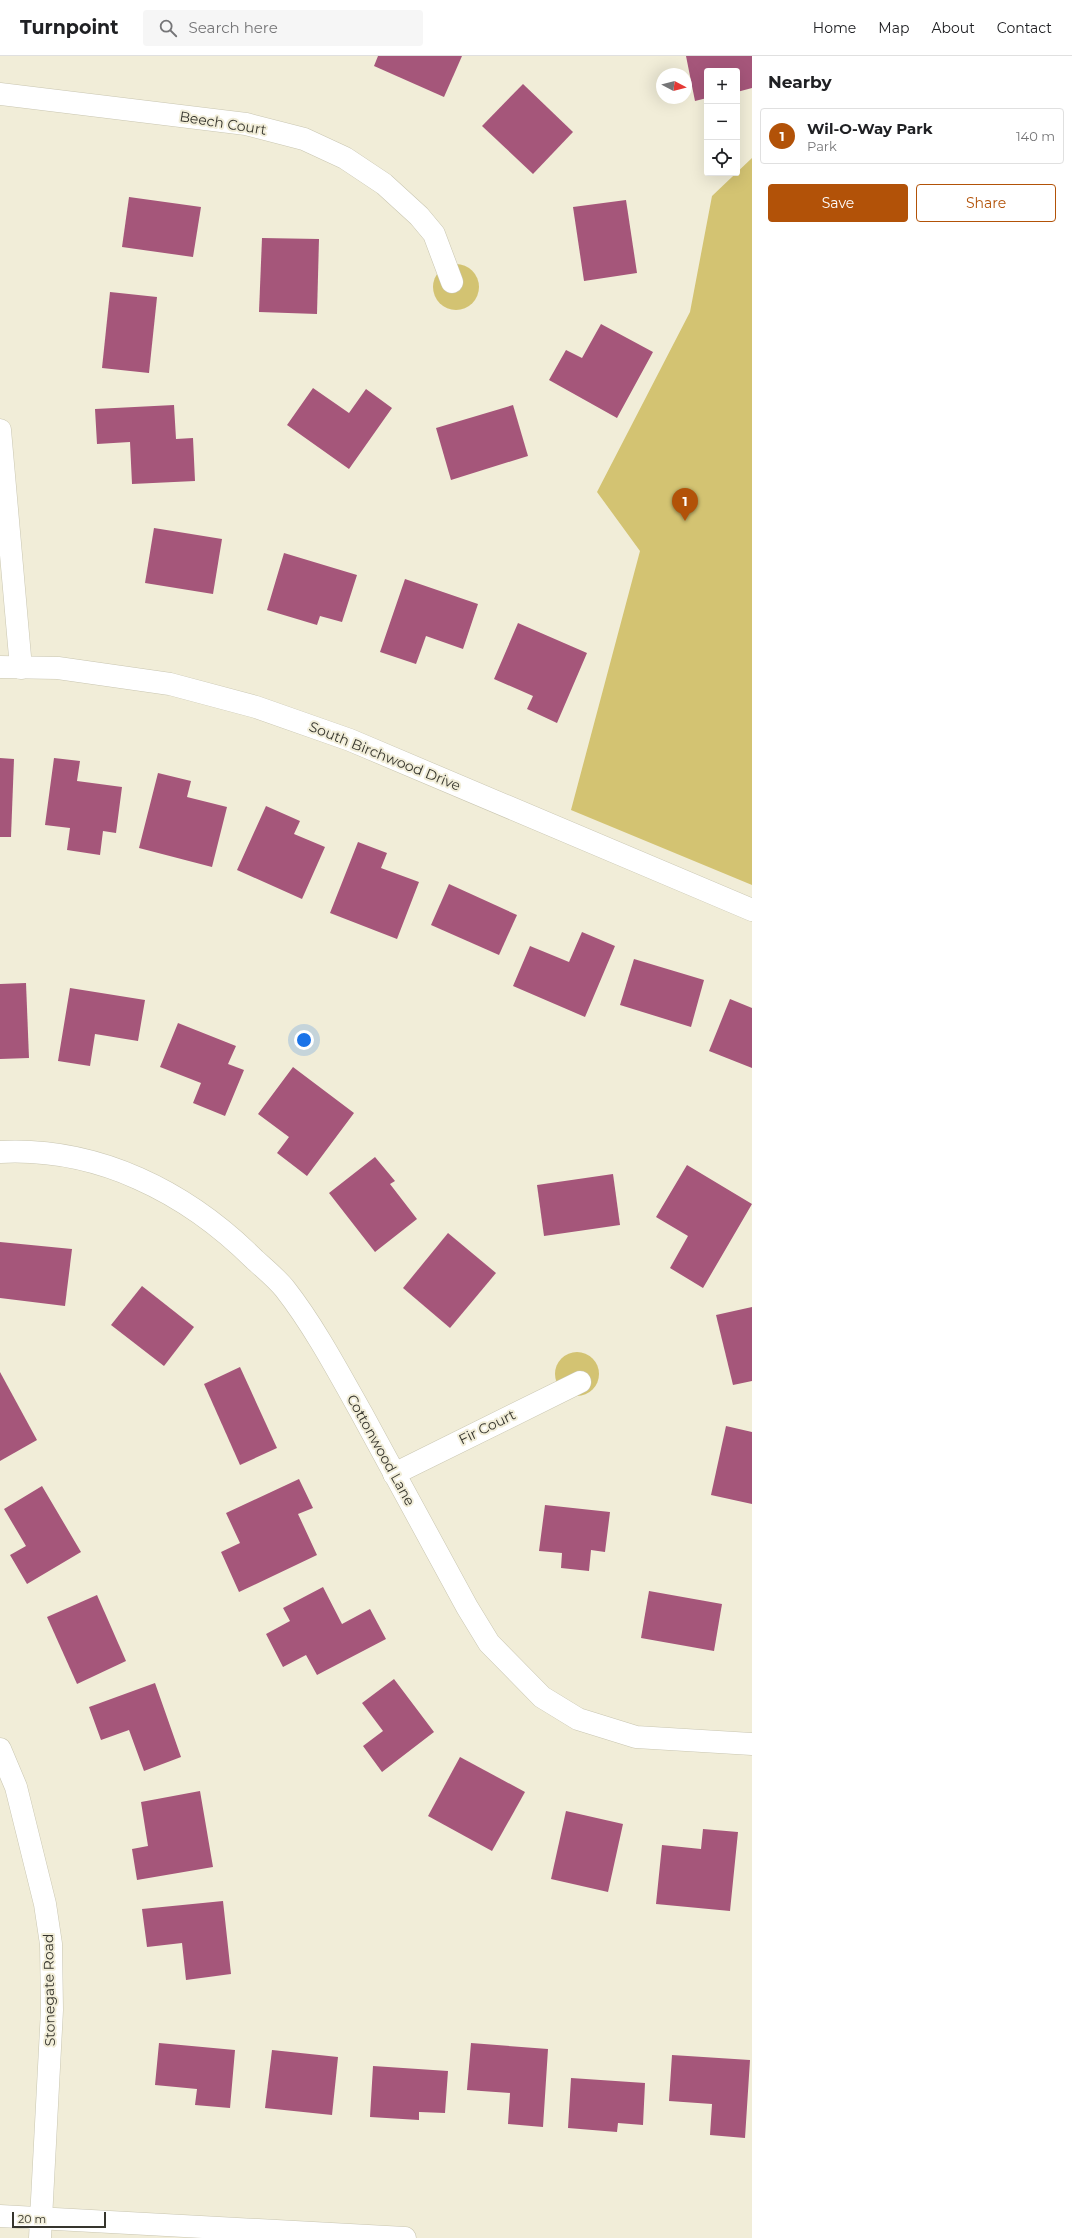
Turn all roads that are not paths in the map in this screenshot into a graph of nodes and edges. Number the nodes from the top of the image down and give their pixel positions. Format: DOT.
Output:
graph roads {
  1 [pos="0,94"];
  2 [pos="452,282"];
  3 [pos="0,430"];
  4 [pos="11,668"];
  5 [pos="752,910"];
  6 [pos="0,1152"];
  7 [pos="580,1382"];
  8 [pos="394,1474"];
  9 [pos="752,1744"];
  10 [pos="0,1749"];
  11 [pos="0,2216"];
  12 [pos="41,2228"];
  13 [pos="405,2238"];
  1 -- 2 [label="street, Beech Court"];
  3 -- 4 [label="street"];
  4 -- 5 [label="street, South Birchwood Drive"];
  6 -- 8 [label="street, Cottonwood Lane"];
  7 -- 8 [label="street, Fir Court"];
  8 -- 9 [label="street, Cottonwood Lane"];
  10 -- 12 [label="street, Stonegate Road"];
  11 -- 12 [label="street"];
  12 -- 13 [label="street"];
}
